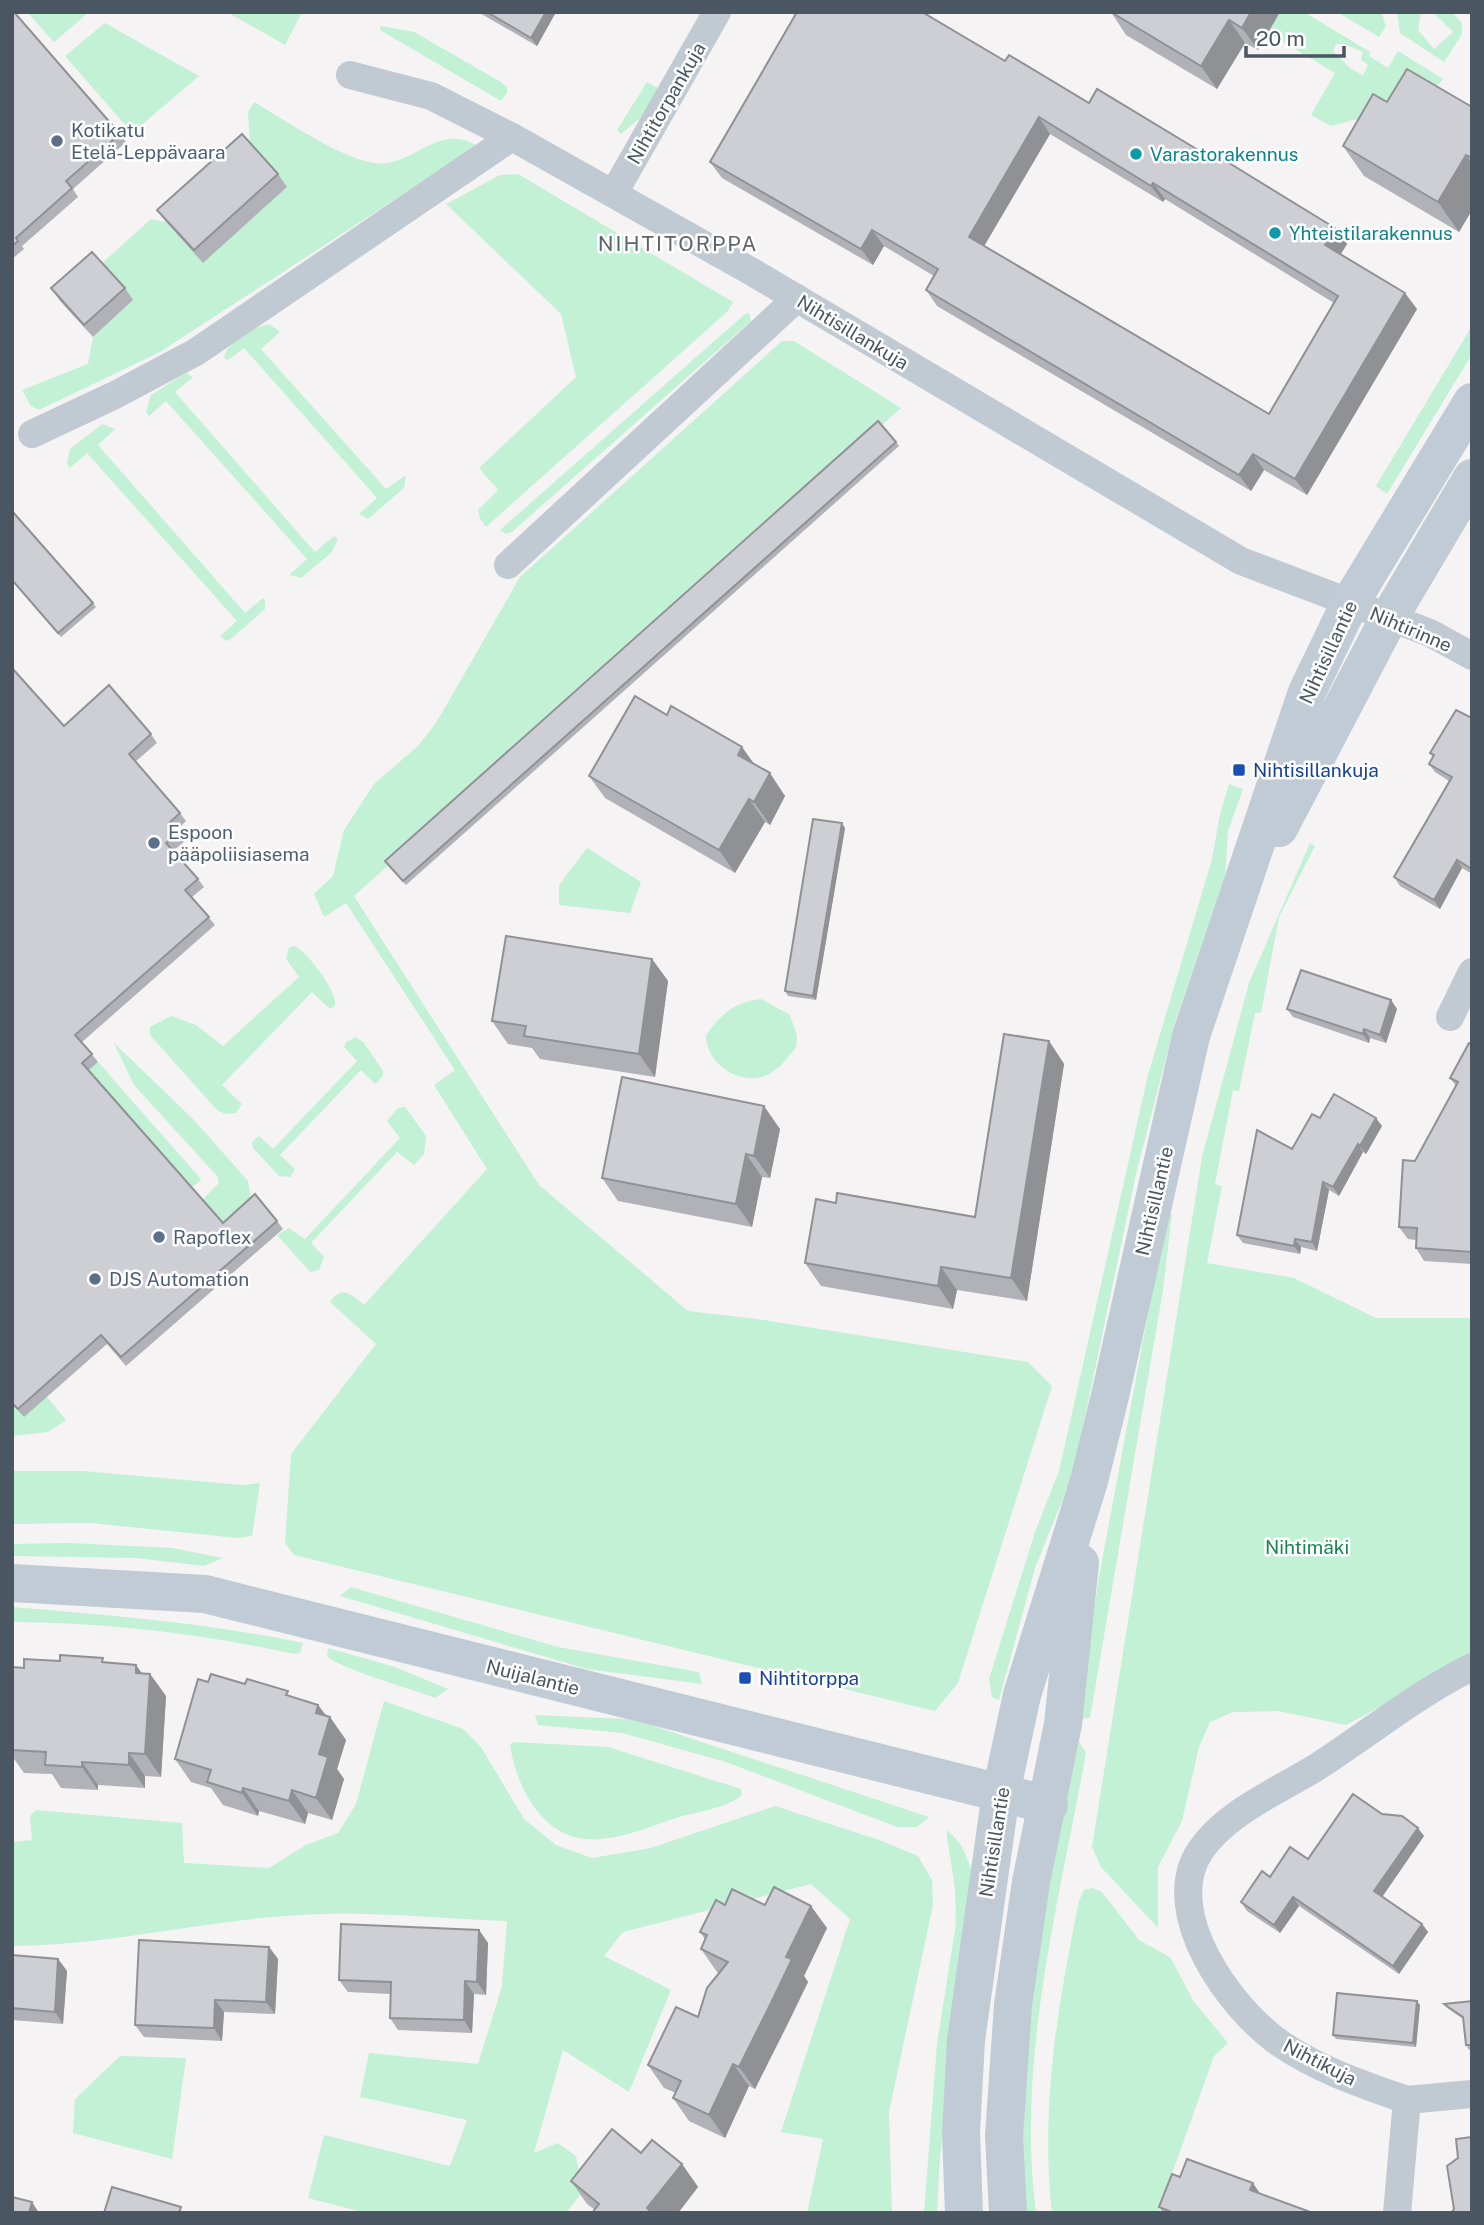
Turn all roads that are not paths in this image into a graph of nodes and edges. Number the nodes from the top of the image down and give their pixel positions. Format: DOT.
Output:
graph roads {
  1 [pos="717,12"];
  2 [pos="349,75"];
  3 [pos="512,137"];
  4 [pos="614,193"];
  5 [pos="797,299"];
  6 [pos="1472,401"];
  7 [pos="32,434"];
  8 [pos="1472,478"];
  9 [pos="508,565"];
  10 [pos="1350,603"];
  11 [pos="1390,618"];
  12 [pos="1472,656"];
  13 [pos="1227,922"];
  14 [pos="1472,972"];
  15 [pos="1450,1017"];
  16 [pos="1088,1481"];
  17 [pos="12,1583"];
  18 [pos="1472,1667"];
  19 [pos="1001,1793"];
  20 [pos="1049,1805"];
  21 [pos="1472,2094"];
  22 [pos="1407,2100"];
  23 [pos="964,2213"];
  24 [pos="1008,2213"];
  25 [pos="1397,2213"];
  1 -- 4 [label="street, Nihtitorpankuja"];
  2 -- 3 [label="street, Nihtisillankuja"];
  3 -- 4 [label="street, Nihtisillankuja"];
  3 -- 7 [label="street"];
  4 -- 5 [label="street, Nihtisillankuja"];
  5 -- 9 [label="street"];
  5 -- 10 [label="street, Nihtisillankuja"];
  6 -- 10 [label="street, Nihtisillantie"];
  8 -- 11 [label="street, Nihtisillantie"];
  10 -- 11 [label="street, Nihtirinne"];
  10 -- 13 [label="street, Nihtisillantie"];
  11 -- 12 [label="street, Nihtirinne"];
  11 -- 13 [label="street, Nihtisillantie"];
  13 -- 16 [label="street, Nihtisillantie"];
  14 -- 15 [label="street"];
  16 -- 19 [label="street, Nihtisillantie"];
  16 -- 20 [label="street, Nihtisillantie"];
  17 -- 19 [label="street, Nuijalantie"];
  18 -- 22 [label="street, Nihtikuja"];
  19 -- 20 [label="street, Nuijalantie"];
  19 -- 23 [label="street, Nihtisillantie"];
  20 -- 24 [label="street, Nihtisillantie"];
  21 -- 22 [label="street"];
  22 -- 25 [label="street"];
}
